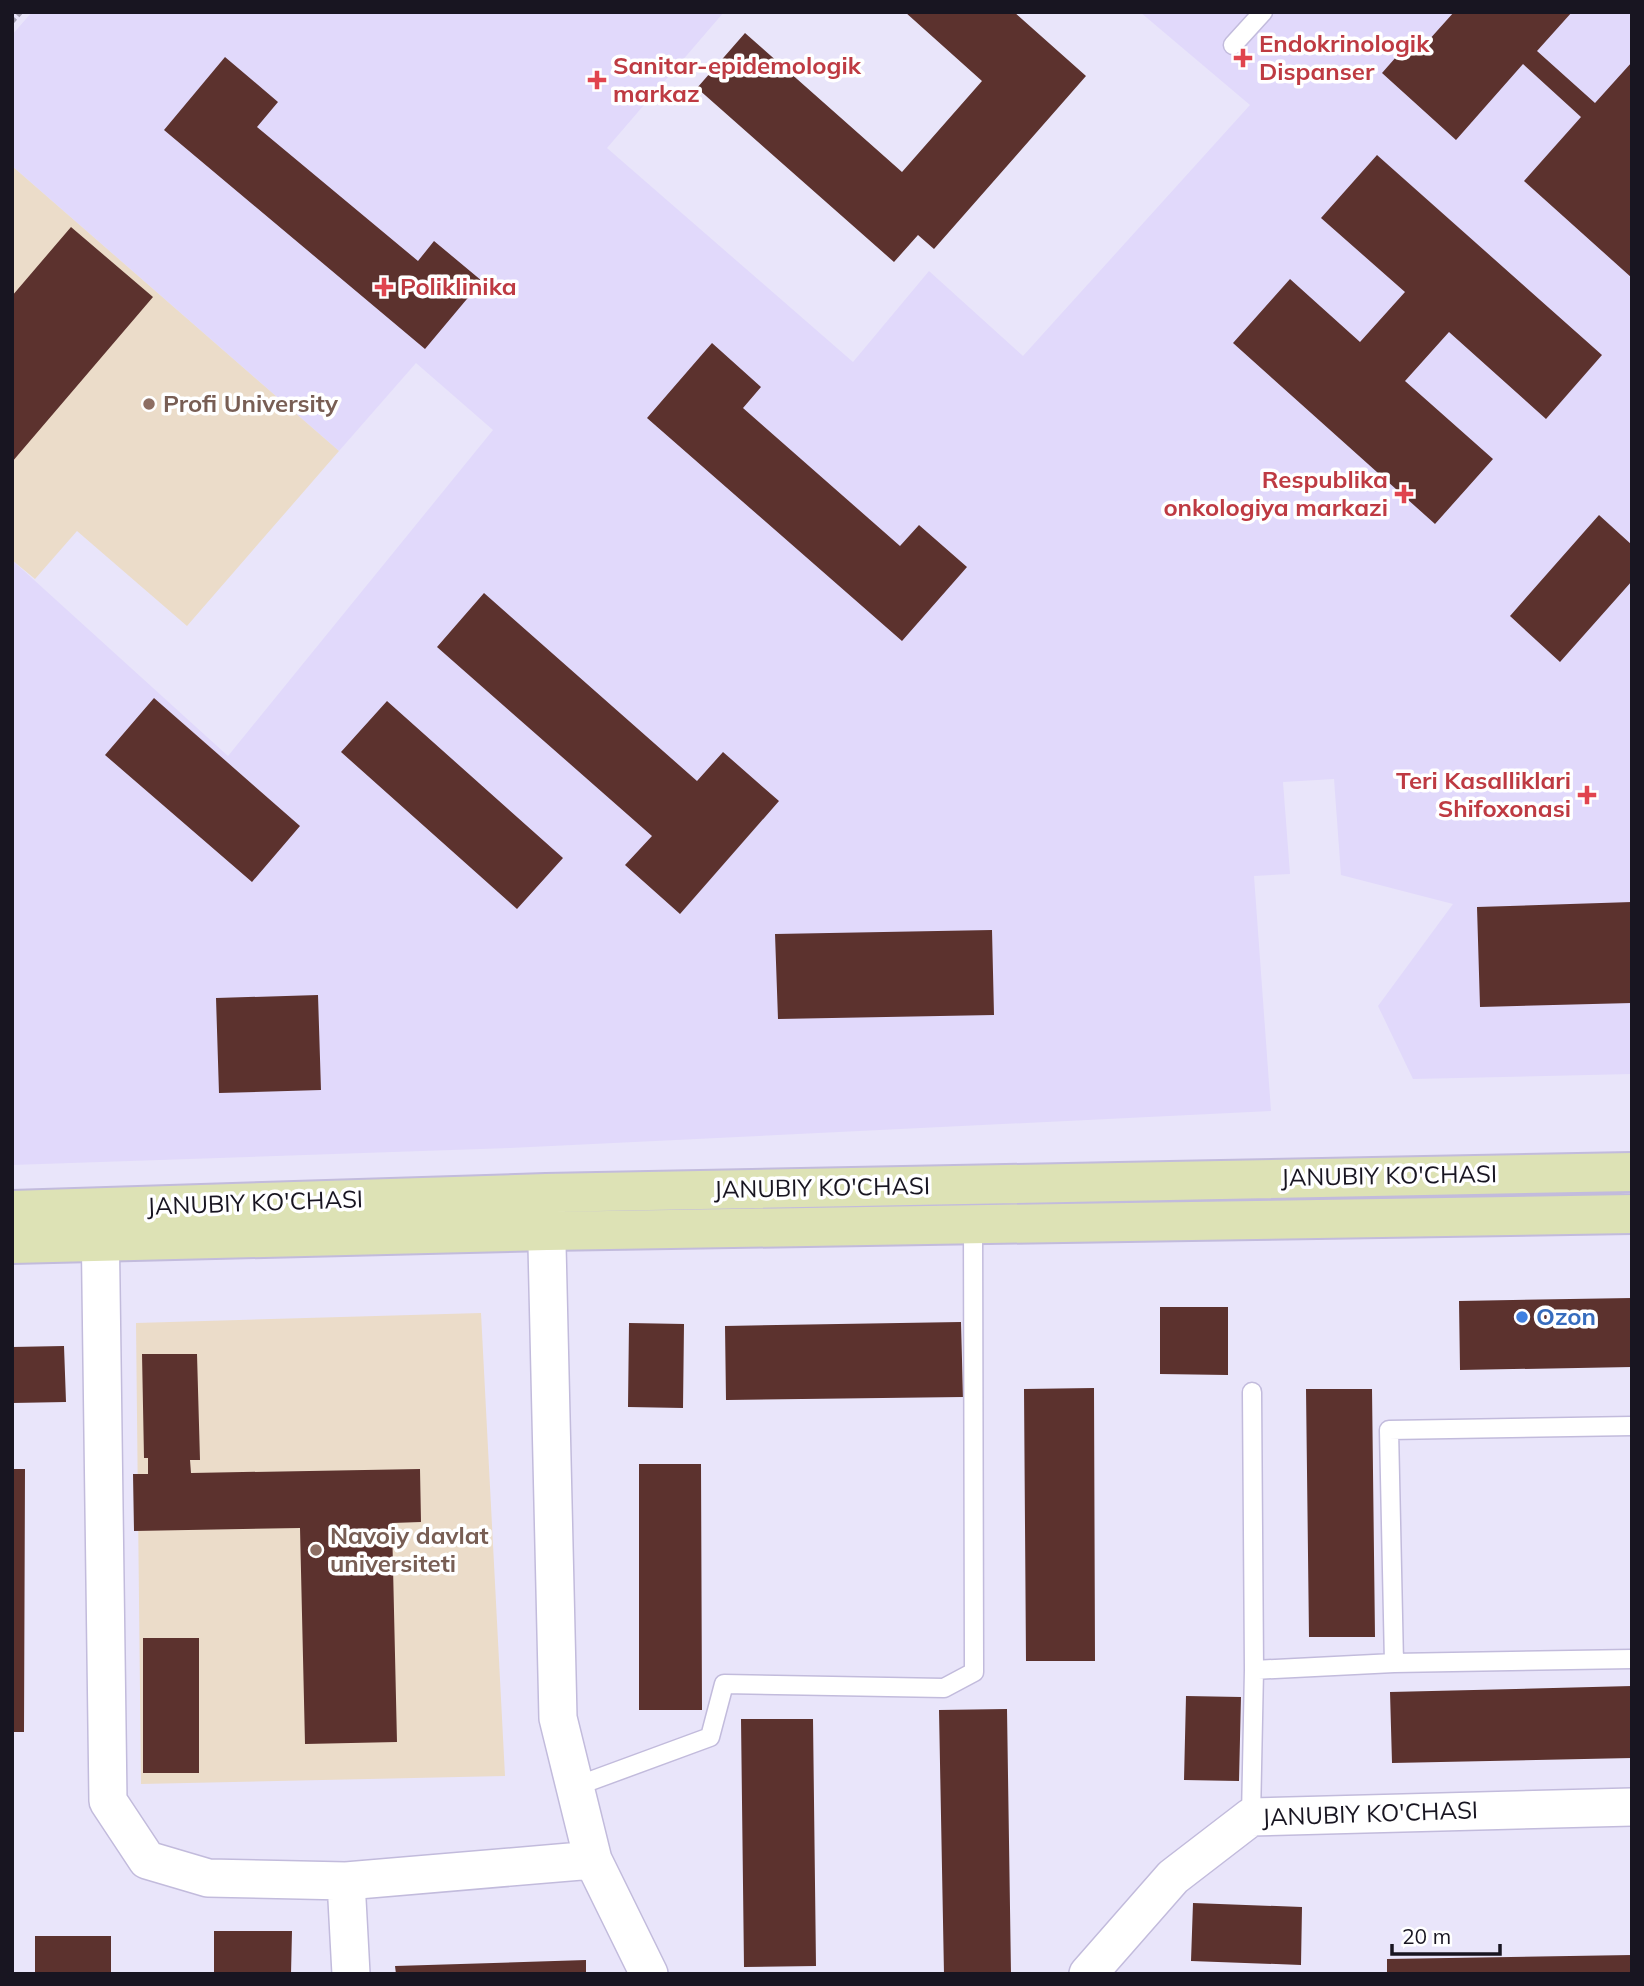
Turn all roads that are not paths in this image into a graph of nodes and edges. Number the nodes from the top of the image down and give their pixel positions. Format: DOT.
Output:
graph roads {
  1 [pos="1263,12"];
  2 [pos="1233,45"];
  3 [pos="1632,1172"];
  4 [pos="973,1185"];
  5 [pos="546,1193"];
  6 [pos="12,1210"];
  7 [pos="1632,1214"];
  8 [pos="100,1225"];
  9 [pos="973,1226"];
  10 [pos="547,1231"];
  11 [pos="12,1244"];
  12 [pos="1252,1392"];
  13 [pos="1632,1426"];
  14 [pos="1632,1659"];
  15 [pos="1394,1663"];
  16 [pos="1254,1670"];
  17 [pos="574,1787"];
  18 [pos="1632,1807"];
  19 [pos="1251,1817"];
  20 [pos="593,1860"];
  21 [pos="346,1881"];
  22 [pos="351,1974"];
  23 [pos="649,1974"];
  24 [pos="1088,1974"];
  1 -- 2 [label="lane"];
  3 -- 4 [label="main road, JANUBIY KO'CHASI"];
  4 -- 5 [label="main road, JANUBIY KO'CHASI"];
  4 -- 9 [label="lane"];
  5 -- 8 [label="main road, JANUBIY KO'CHASI"];
  5 -- 10 [label="street"];
  6 -- 8 [label="main road, JANUBIY KO'CHASI"];
  7 -- 9 [label="main road, JANUBIY KO'CHASI"];
  8 -- 10 [label="main road, JANUBIY KO'CHASI"];
  8 -- 11 [label="main road, JANUBIY KO'CHASI"];
  8 -- 21 [label="street"];
  9 -- 10 [label="main road, JANUBIY KO'CHASI"];
  9 -- 17 [label="lane"];
  10 -- 17 [label="street"];
  12 -- 16 [label="lane"];
  13 -- 15 [label="lane"];
  14 -- 15 [label="lane"];
  15 -- 16 [label="lane"];
  16 -- 19 [label="lane"];
  17 -- 20 [label="street"];
  18 -- 19 [label="street, JANUBIY KO'CHASI"];
  19 -- 24 [label="street, JANUBIY KO'CHASI"];
  20 -- 21 [label="street"];
  20 -- 23 [label="street"];
  21 -- 22 [label="street"];
}
